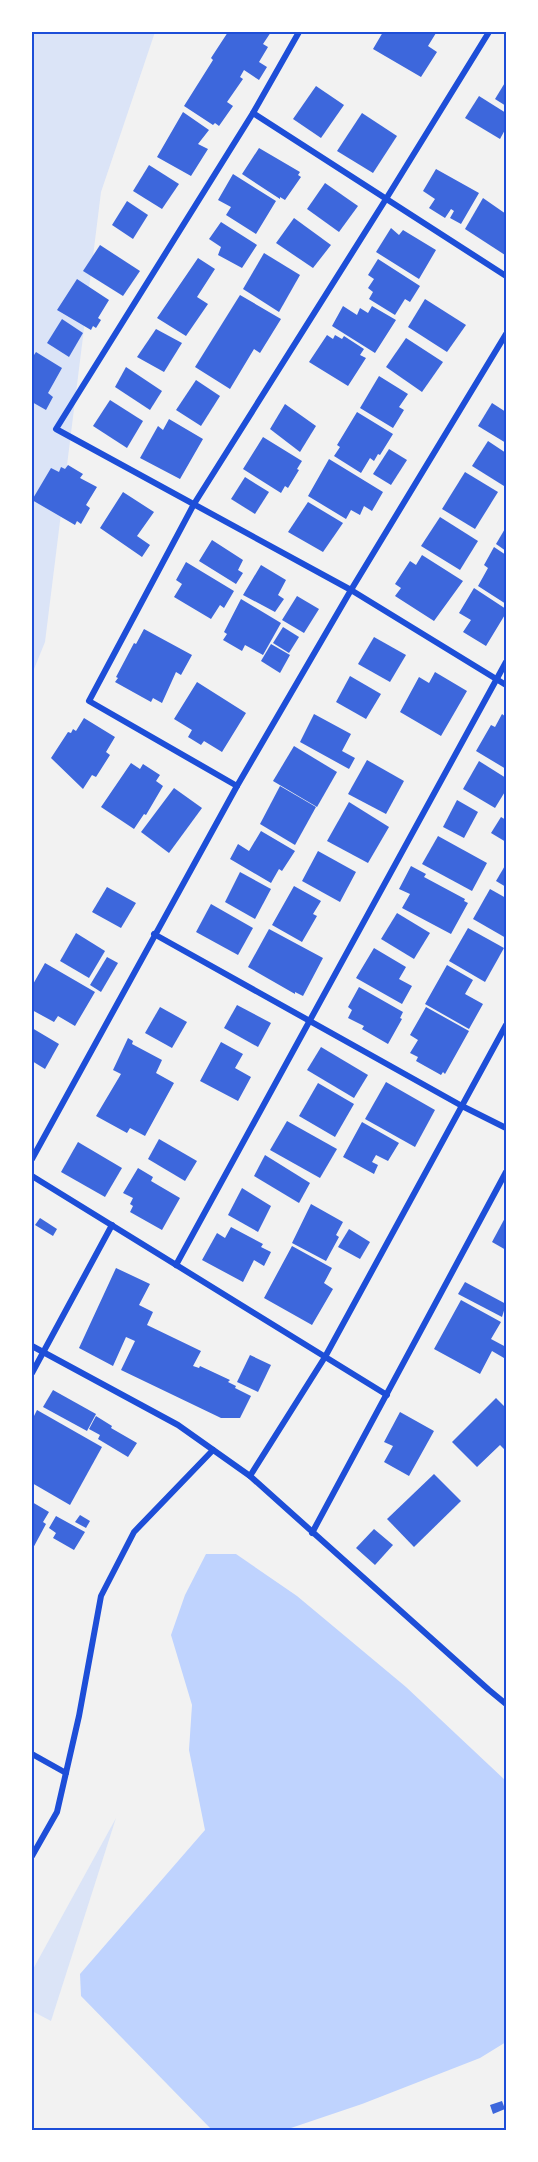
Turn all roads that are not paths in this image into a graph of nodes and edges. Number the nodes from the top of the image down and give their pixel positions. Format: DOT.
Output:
graph roads {
  1 [pos="299,32"];
  2 [pos="489,32"];
  3 [pos="253,113"];
  4 [pos="386,199"];
  5 [pos="507,276"];
  6 [pos="507,334"];
  7 [pos="194,504"];
  8 [pos="351,590"];
  9 [pos="507,662"];
  10 [pos="496,678"];
  11 [pos="507,685"];
  12 [pos="237,786"];
  13 [pos="154,934"];
  14 [pos="308,1020"];
  15 [pos="507,1025"];
  16 [pos="462,1106"];
  17 [pos="507,1128"];
  18 [pos="32,1159"];
  19 [pos="507,1172"];
  20 [pos="32,1176"];
  21 [pos="112,1225"];
  22 [pos="176,1264"];
  23 [pos="32,1346"];
  24 [pos="43,1352"];
  25 [pos="325,1357"];
  26 [pos="32,1373"];
  27 [pos="387,1395"];
  28 [pos="213,1450"];
  29 [pos="250,1476"];
  30 [pos="312,1533"];
  31 [pos="507,1704"];
  32 [pos="32,1754"];
  33 [pos="66,1773"];
  34 [pos="32,1856"];
  1 -- 3 [label="street"];
  2 -- 4 [label="street"];
  3 -- 4 [label="street"];
  3 -- 7 [label="street"];
  4 -- 5 [label="street"];
  4 -- 7 [label="street"];
  6 -- 8 [label="street"];
  7 -- 8 [label="street"];
  7 -- 12 [label="street"];
  8 -- 10 [label="street"];
  8 -- 12 [label="street"];
  9 -- 10 [label="street"];
  10 -- 11 [label="street"];
  10 -- 14 [label="street"];
  12 -- 13 [label="street"];
  13 -- 14 [label="street"];
  13 -- 18 [label="street"];
  14 -- 16 [label="street"];
  14 -- 22 [label="street"];
  15 -- 16 [label="street"];
  16 -- 17 [label="street"];
  16 -- 25 [label="street"];
  19 -- 27 [label="street"];
  20 -- 21 [label="street"];
  21 -- 22 [label="street"];
  21 -- 24 [label="street"];
  22 -- 25 [label="street"];
  23 -- 24 [label="street"];
  24 -- 26 [label="street"];
  24 -- 28 [label="street"];
  25 -- 27 [label="street"];
  25 -- 29 [label="street"];
  27 -- 30 [label="street"];
  28 -- 29 [label="street"];
  28 -- 33 [label="street"];
  29 -- 30 [label="street"];
  30 -- 31 [label="street"];
  32 -- 33 [label="street"];
  33 -- 34 [label="street"];
}
